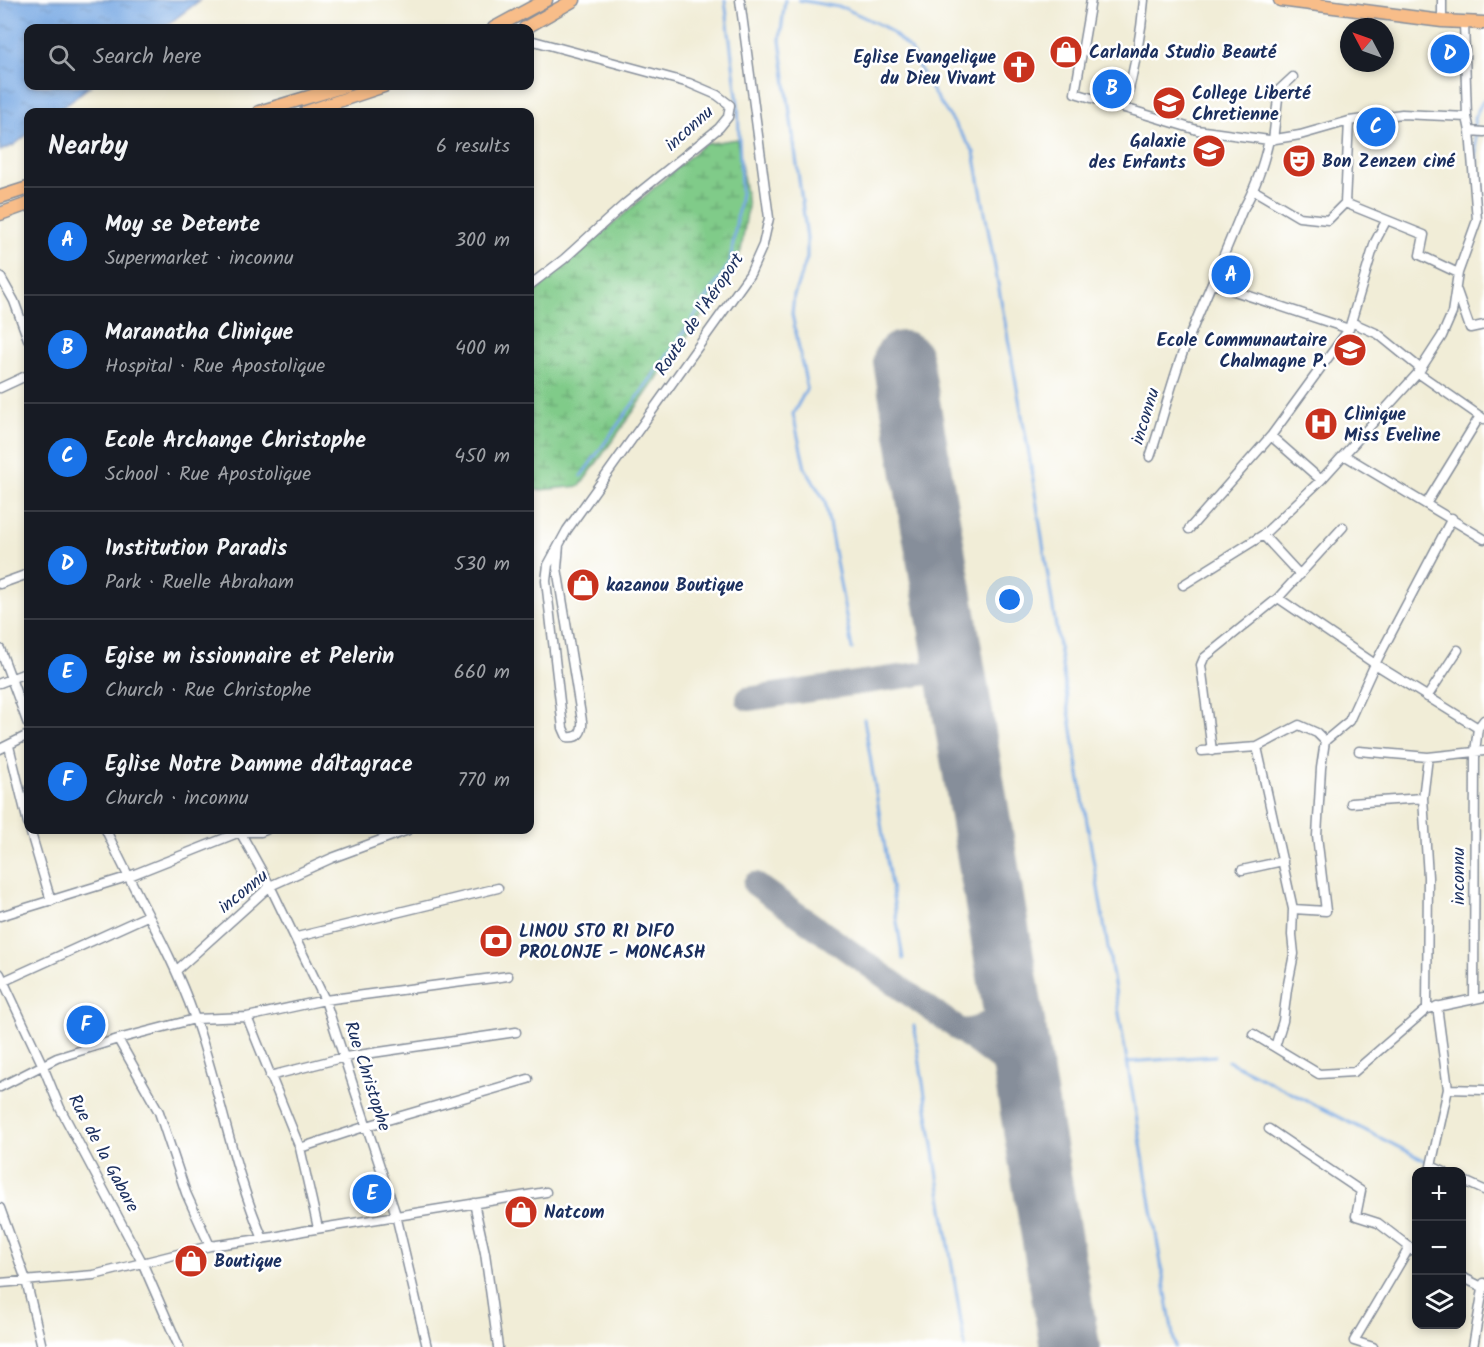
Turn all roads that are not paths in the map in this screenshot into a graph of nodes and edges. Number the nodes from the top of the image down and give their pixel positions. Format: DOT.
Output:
graph roads {
  1 [pos="546,0"];
  2 [pos="574,0"];
  3 [pos="740,0"];
  4 [pos="1091,0"];
  5 [pos="1144,0"];
  6 [pos="1280,0"];
  7 [pos="1442,0"];
  8 [pos="1442,21"];
  9 [pos="1464,22"];
  10 [pos="1484,23"];
  11 [pos="501,24"];
  12 [pos="532,24"];
  13 [pos="534,41"];
  14 [pos="1293,77"];
  15 [pos="332,90"];
  16 [pos="374,90"];
  17 [pos="316,95"];
  18 [pos="272,108"];
  19 [pos="322,108"];
  20 [pos="328,108"];
  21 [pos="1124,108"];
  22 [pos="1467,117"];
  23 [pos="1349,121"];
  24 [pos="1476,131"];
  25 [pos="1271,140"];
  26 [pos="24,189"];
  27 [pos="1255,191"];
  28 [pos="0,197"];
  29 [pos="1345,203"];
  30 [pos="24,205"];
  31 [pos="0,214"];
  32 [pos="1386,220"];
  33 [pos="1480,221"];
  34 [pos="1458,273"];
  35 [pos="0,276"];
  36 [pos="534,282"];
  37 [pos="1213,284"];
  38 [pos="1456,290"];
  39 [pos="1484,324"];
  40 [pos="1350,325"];
  41 [pos="24,328"];
  42 [pos="1420,371"];
  43 [pos="24,377"];
  44 [pos="0,388"];
  45 [pos="1482,418"];
  46 [pos="1271,436"];
  47 [pos="1344,454"];
  48 [pos="1150,457"];
  49 [pos="1321,480"];
  50 [pos="1426,504"];
  51 [pos="1452,518"];
  52 [pos="1343,526"];
  53 [pos="1189,529"];
  54 [pos="1263,535"];
  55 [pos="1484,539"];
  56 [pos="560,545"];
  57 [pos="24,575"];
  58 [pos="1300,575"];
  59 [pos="0,584"];
  60 [pos="1183,585"];
  61 [pos="1278,598"];
  62 [pos="0,649"];
  63 [pos="1458,650"];
  64 [pos="1375,664"];
  65 [pos="24,674"];
  66 [pos="12,679"];
  67 [pos="0,683"];
  68 [pos="1427,697"];
  69 [pos="24,713"];
  70 [pos="1484,720"];
  71 [pos="1478,728"];
  72 [pos="24,737"];
  73 [pos="1325,741"];
  74 [pos="4,747"];
  75 [pos="1257,747"];
  76 [pos="1202,751"];
  77 [pos="1212,751"];
  78 [pos="1359,751"];
  79 [pos="1480,752"];
  80 [pos="1428,757"];
  81 [pos="1423,798"];
  82 [pos="1351,803"];
  83 [pos="24,810"];
  84 [pos="31,834"];
  85 [pos="108,834"];
  86 [pos="232,834"];
  87 [pos="241,834"];
  88 [pos="397,834"];
  89 [pos="1283,861"];
  90 [pos="1242,870"];
  91 [pos="127,877"];
  92 [pos="270,886"];
  93 [pos="498,888"];
  94 [pos="51,901"];
  95 [pos="1293,909"];
  96 [pos="0,915"];
  97 [pos="147,916"];
  98 [pos="297,937"];
  99 [pos="177,970"];
  100 [pos="508,976"];
  101 [pos="2,977"];
  102 [pos="1484,997"];
  103 [pos="1474,999"];
  104 [pos="326,1000"];
  105 [pos="1437,1006"];
  106 [pos="1427,1009"];
  107 [pos="247,1017"];
  108 [pos="195,1018"];
  109 [pos="516,1032"];
  110 [pos="1253,1034"];
  111 [pos="118,1039"];
  112 [pos="1275,1047"];
  113 [pos="345,1057"];
  114 [pos="42,1064"];
  115 [pos="270,1076"];
  116 [pos="528,1079"];
  117 [pos="0,1087"];
  118 [pos="1448,1089"];
  119 [pos="1484,1090"];
  120 [pos="367,1126"];
  121 [pos="1269,1129"];
  122 [pos="300,1148"];
  123 [pos="1433,1167"];
  124 [pos="1466,1182"];
  125 [pos="1484,1190"];
  126 [pos="546,1191"];
  127 [pos="474,1203"];
  128 [pos="0,1208"];
  129 [pos="396,1215"];
  130 [pos="318,1228"];
  131 [pos="263,1239"];
  132 [pos="210,1246"];
  133 [pos="1412,1249"];
  134 [pos="1412,1252"];
  135 [pos="142,1262"];
  136 [pos="1466,1278"];
  137 [pos="26,1280"];
  138 [pos="0,1283"];
  139 [pos="1483,1286"];
  140 [pos="42,1347"];
  141 [pos="179,1347"];
  142 [pos="427,1347"];
  143 [pos="498,1347"];
  144 [pos="1373,1347"];
  145 [pos="1473,1347"];
  1 -- 11 [label="main road"];
  2 -- 12 [label="main road"];
  3 -- 56 [label="street, Route de l'Aéroport"];
  4 -- 21 [label="street"];
  5 -- 21 [label="street"];
  6 -- 8 [label="main road"];
  7 -- 8 [label="street"];
  8 -- 9 [label="main road"];
  9 -- 10 [label="main road"];
  9 -- 22 [label="street"];
  13 -- 36 [label="street, inconnu"];
  14 -- 25 [label="street"];
  15 -- 17 [label="main road"];
  16 -- 20 [label="main road"];
  17 -- 18 [label="main road"];
  17 -- 19 [label="street"];
  21 -- 25 [label="street"];
  22 -- 23 [label="street"];
  22 -- 24 [label="street"];
  23 -- 25 [label="street"];
  23 -- 29 [label="street"];
  24 -- 33 [label="street"];
  25 -- 27 [label="street, inconnu"];
  26 -- 28 [label="main road"];
  27 -- 29 [label="street"];
  27 -- 37 [label="street, inconnu"];
  29 -- 32 [label="street"];
  30 -- 31 [label="main road"];
  32 -- 34 [label="street"];
  32 -- 40 [label="street"];
  33 -- 34 [label="street"];
  34 -- 38 [label="street"];
  35 -- 41 [label="street"];
  37 -- 40 [label="street"];
  37 -- 48 [label="street, inconnu"];
  38 -- 39 [label="street"];
  38 -- 42 [label="street"];
  40 -- 42 [label="street"];
  40 -- 46 [label="street"];
  42 -- 45 [label="street"];
  42 -- 47 [label="street"];
  43 -- 44 [label="street"];
  45 -- 50 [label="street"];
  46 -- 49 [label="street"];
  46 -- 53 [label="street"];
  47 -- 49 [label="street"];
  47 -- 50 [label="street"];
  49 -- 54 [label="street"];
  50 -- 51 [label="street"];
  51 -- 55 [label="street"];
  51 -- 64 [label="street"];
  52 -- 58 [label="street"];
  54 -- 58 [label="street"];
  54 -- 60 [label="street"];
  56 -- 56 [label="street, Route de l'Aéroport"];
  57 -- 59 [label="street"];
  58 -- 61 [label="street"];
  61 -- 64 [label="street"];
  61 -- 77 [label="street"];
  62 -- 66 [label="street"];
  63 -- 68 [label="street"];
  64 -- 68 [label="street"];
  64 -- 73 [label="street"];
  65 -- 66 [label="street"];
  66 -- 67 [label="street"];
  66 -- 69 [label="street"];
  68 -- 71 [label="street"];
  70 -- 71 [label="street, inconnu"];
  71 -- 79 [label="street, inconnu"];
  72 -- 74 [label="street"];
  73 -- 75 [label="street"];
  73 -- 95 [label="street"];
  74 -- 83 [label="street"];
  75 -- 77 [label="street"];
  75 -- 89 [label="street"];
  76 -- 77 [label="street"];
  78 -- 80 [label="street"];
  79 -- 80 [label="street"];
  79 -- 103 [label="street, inconnu"];
  80 -- 81 [label="street, inconnu"];
  81 -- 82 [label="street"];
  81 -- 106 [label="street, inconnu"];
  84 -- 94 [label="street"];
  85 -- 91 [label="street"];
  86 -- 91 [label="street"];
  87 -- 92 [label="street, Rue Christophe"];
  88 -- 92 [label="street, inconnu"];
  89 -- 90 [label="street"];
  89 -- 95 [label="street"];
  91 -- 94 [label="street"];
  91 -- 97 [label="street"];
  92 -- 98 [label="street, Rue Christophe"];
  92 -- 99 [label="street, inconnu"];
  93 -- 98 [label="street"];
  94 -- 96 [label="street"];
  95 -- 112 [label="street"];
  97 -- 99 [label="street"];
  97 -- 101 [label="street"];
  98 -- 104 [label="street, Rue Christophe"];
  99 -- 108 [label="street"];
  100 -- 104 [label="street"];
  101 -- 114 [label="street, Rue de la Gabare"];
  102 -- 103 [label="street"];
  103 -- 105 [label="street"];
  104 -- 107 [label="street"];
  104 -- 113 [label="street, Rue Christophe"];
  105 -- 106 [label="street"];
  105 -- 118 [label="street"];
  106 -- 112 [label="street"];
  107 -- 108 [label="street"];
  107 -- 115 [label="street"];
  108 -- 111 [label="street"];
  108 -- 131 [label="street"];
  109 -- 113 [label="street"];
  110 -- 112 [label="street"];
  111 -- 114 [label="street"];
  111 -- 132 [label="street"];
  113 -- 115 [label="street"];
  113 -- 120 [label="street, Rue Christophe"];
  114 -- 117 [label="street"];
  114 -- 135 [label="street, Rue de la Gabare"];
  115 -- 122 [label="street"];
  116 -- 120 [label="street"];
  118 -- 119 [label="street"];
  118 -- 123 [label="street"];
  120 -- 122 [label="street"];
  120 -- 129 [label="street, Rue Christophe"];
  121 -- 133 [label="street"];
  122 -- 130 [label="street"];
  124 -- 125 [label="street"];
  126 -- 127 [label="street"];
  127 -- 129 [label="street"];
  127 -- 143 [label="street"];
  128 -- 137 [label="street"];
  129 -- 130 [label="street"];
  129 -- 142 [label="street, Rue Christophe"];
  130 -- 131 [label="street"];
  131 -- 132 [label="street"];
  132 -- 135 [label="street"];
  134 -- 144 [label="street"];
  135 -- 137 [label="street"];
  135 -- 141 [label="street, Rue de la Gabare"];
  136 -- 139 [label="street"];
  137 -- 138 [label="street"];
  137 -- 140 [label="street"];
  139 -- 145 [label="street"];
}
